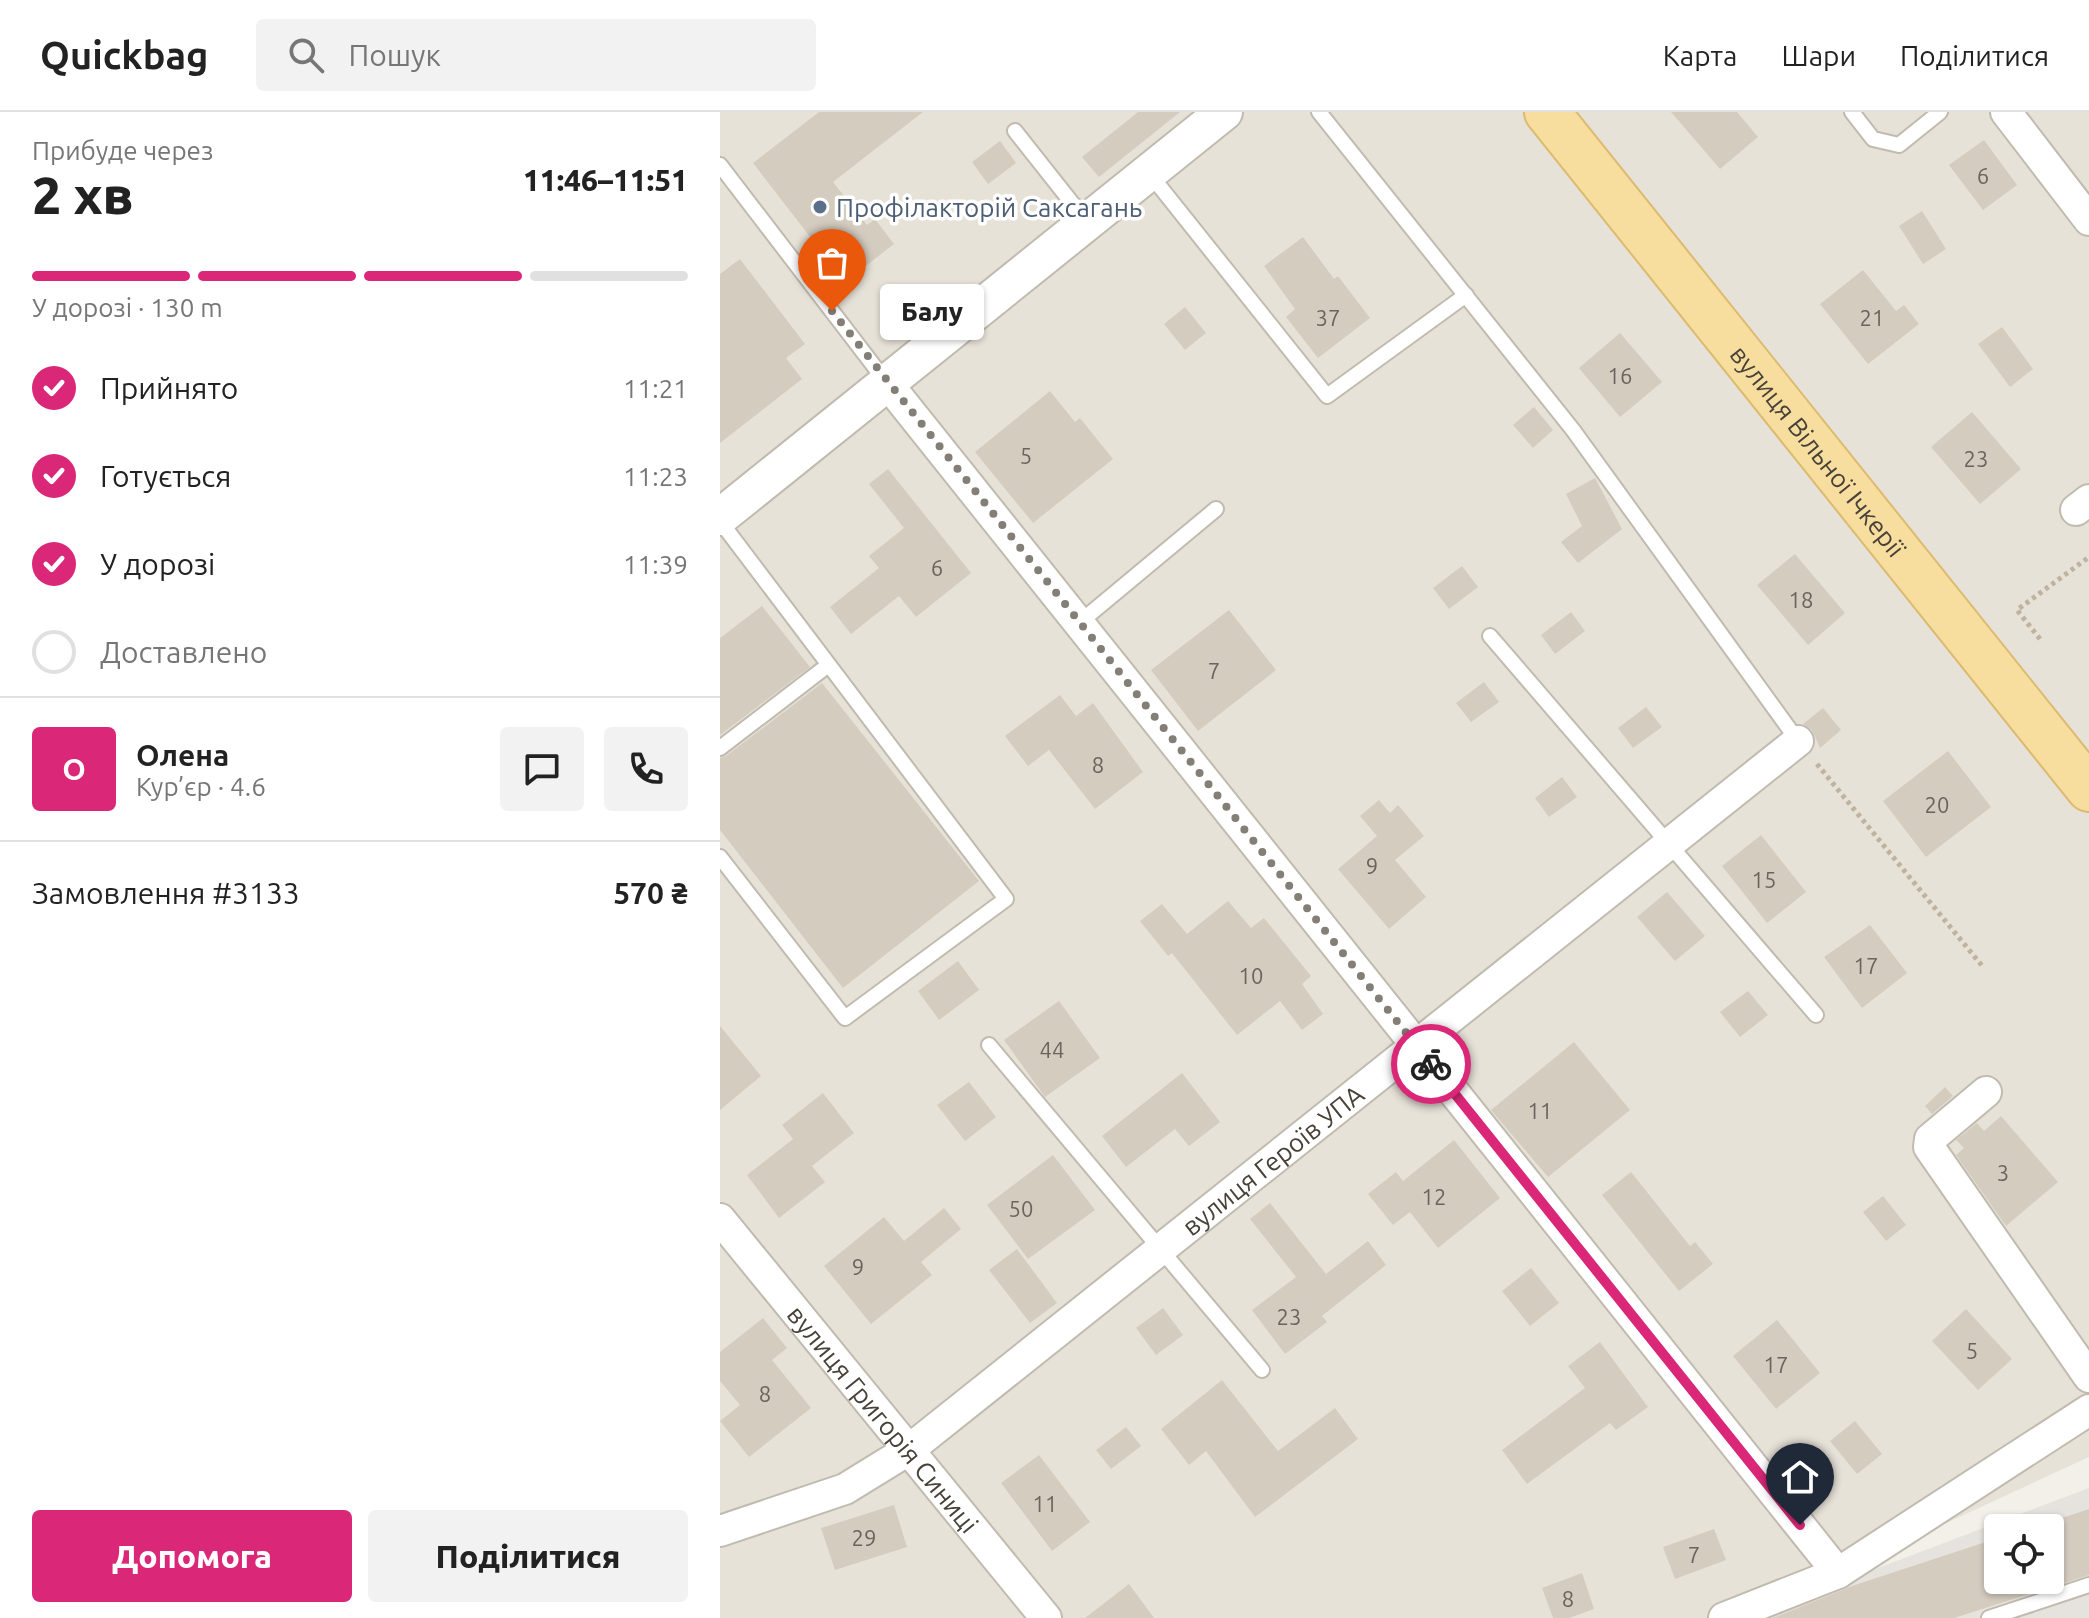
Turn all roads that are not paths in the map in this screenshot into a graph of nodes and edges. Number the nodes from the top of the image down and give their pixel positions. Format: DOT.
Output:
graph roads {
  1 [pos="1224,112"];
  2 [pos="1319,112"];
  3 [pos="1547,112"];
  4 [pos="1852,112"];
  5 [pos="1940,112"];
  6 [pos="2006,112"];
  7 [pos="1015,131"];
  8 [pos="720,165"];
  9 [pos="1149,173"];
  10 [pos="1090,220"];
  11 [pos="2089,220"];
  12 [pos="1466,295"];
  13 [pos="887,383"];
  14 [pos="1216,509"];
  15 [pos="720,519"];
  16 [pos="1079,623"];
  17 [pos="1490,636"];
  18 [pos="827,666"];
  19 [pos="1798,741"];
  20 [pos="720,748"];
  21 [pos="2089,789"];
  22 [pos="1671,844"];
  23 [pos="720,857"];
  24 [pos="1816,1015"];
  25 [pos="989,1045"];
  26 [pos="1417,1046"];
  27 [pos="1986,1092"];
  28 [pos="720,1219"];
  29 [pos="1161,1248"];
  30 [pos="1262,1370"];
  31 [pos="2089,1377"];
  32 [pos="2089,1410"];
  33 [pos="910,1449"];
  34 [pos="720,1531"];
  35 [pos="1838,1573"];
  36 [pos="2089,1585"];
  37 [pos="1046,1618"];
  38 [pos="1724,1618"];
  39 [pos="1989,1618"];
  1 -- 9 [label="street"];
  2 -- 12 [label="lane"];
  3 -- 21 [label="main road, вулиця Вільної Ічкерії"];
  4 -- 5 [label="lane"];
  6 -- 11 [label="street"];
  7 -- 10 [label="lane"];
  8 -- 13 [label="lane"];
  9 -- 10 [label="street"];
  9 -- 12 [label="lane"];
  10 -- 13 [label="street"];
  12 -- 19 [label="lane"];
  13 -- 15 [label="street"];
  13 -- 16 [label="street"];
  14 -- 16 [label="lane"];
  15 -- 18 [label="lane"];
  16 -- 26 [label="street"];
  17 -- 22 [label="lane"];
  18 -- 20 [label="lane"];
  18 -- 23 [label="lane"];
  19 -- 22 [label="street, вулиця Героїв УПА"];
  22 -- 24 [label="lane"];
  22 -- 26 [label="street, вулиця Героїв УПА"];
  25 -- 29 [label="lane"];
  26 -- 29 [label="street, вулиця Героїв УПА"];
  26 -- 35 [label="street"];
  27 -- 31 [label="street"];
  28 -- 33 [label="street, вулиця Григорія Синиці"];
  29 -- 30 [label="lane"];
  29 -- 33 [label="street, вулиця Героїв УПА"];
  32 -- 35 [label="street"];
  33 -- 34 [label="street, вулиця Героїв УПА"];
  33 -- 37 [label="street, вулиця Григорія Синиці"];
  35 -- 38 [label="street"];
  36 -- 39 [label="lane"];
}
